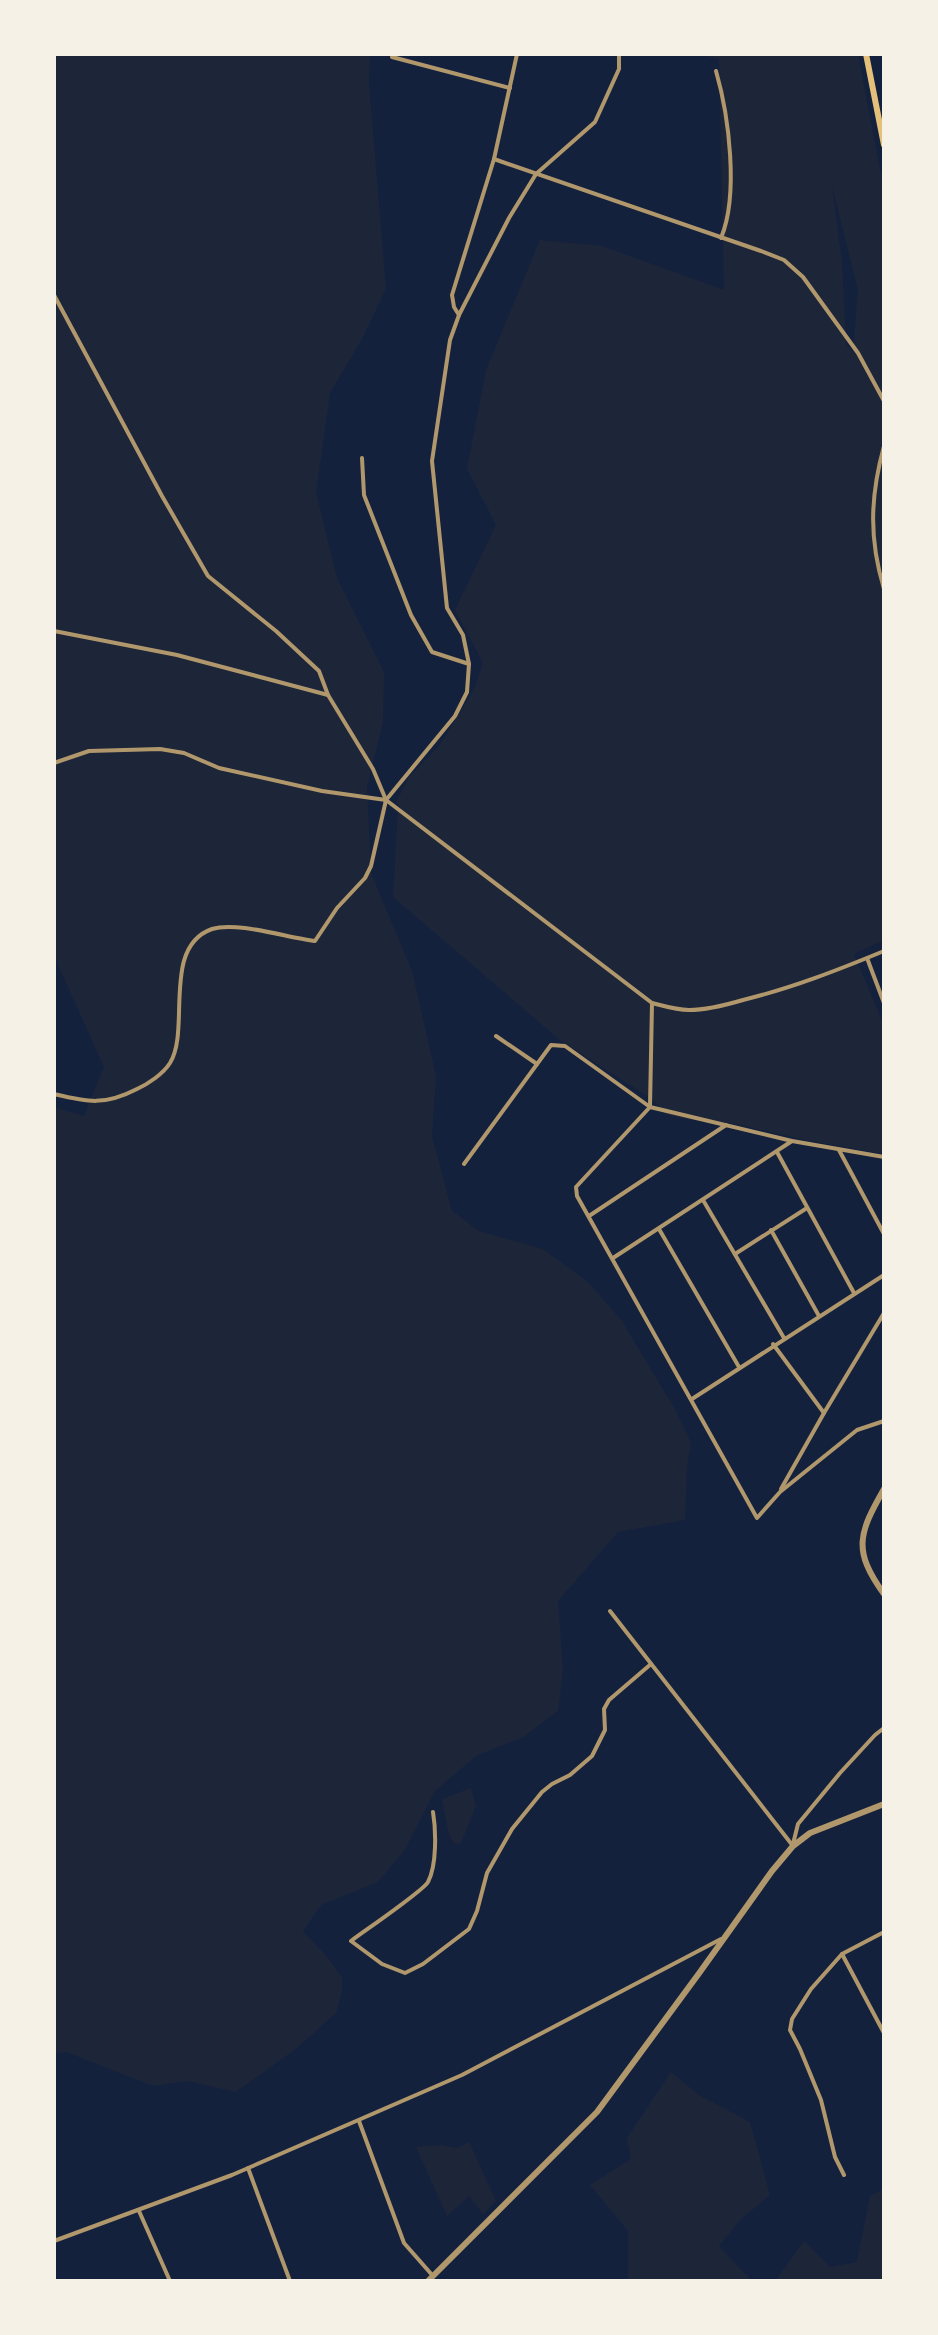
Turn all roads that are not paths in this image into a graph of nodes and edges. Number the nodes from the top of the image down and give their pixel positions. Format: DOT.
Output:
graph roads {
  1 [pos="517,54"];
  2 [pos="619,54"];
  3 [pos="866,54"];
  4 [pos="392,57"];
  5 [pos="716,71"];
  6 [pos="510,88"];
  7 [pos="884,145"];
  8 [pos="494,159"];
  9 [pos="536,174"];
  10 [pos="721,238"];
  11 [pos="54,295"];
  12 [pos="459,315"];
  13 [pos="884,401"];
  14 [pos="884,446"];
  15 [pos="362,458"];
  16 [pos="884,589"];
  17 [pos="54,631"];
  18 [pos="469,664"];
  19 [pos="328,695"];
  20 [pos="54,763"];
  21 [pos="386,800"];
  22 [pos="884,951"];
  23 [pos="867,958"];
  24 [pos="652,1003"];
  25 [pos="884,1003"];
  26 [pos="496,1036"];
  27 [pos="537,1064"];
  28 [pos="54,1094"];
  29 [pos="650,1107"];
  30 [pos="726,1125"];
  31 [pos="792,1141"];
  32 [pos="839,1150"];
  33 [pos="777,1152"];
  34 [pos="884,1157"];
  35 [pos="464,1164"];
  36 [pos="703,1200"];
  37 [pos="807,1207"];
  38 [pos="589,1216"];
  39 [pos="659,1229"];
  40 [pos="771,1230"];
  41 [pos="884,1234"];
  42 [pos="735,1254"];
  43 [pos="613,1258"];
  44 [pos="884,1275"];
  45 [pos="854,1293"];
  46 [pos="884,1313"];
  47 [pos="819,1316"];
  48 [pos="784,1338"];
  49 [pos="773,1344"];
  50 [pos="739,1367"];
  51 [pos="692,1399"];
  52 [pos="824,1413"];
  53 [pos="884,1421"];
  54 [pos="884,1489"];
  55 [pos="780,1492"];
  56 [pos="884,1594"];
  57 [pos="610,1611"];
  58 [pos="651,1664"];
  59 [pos="884,1728"];
  60 [pos="884,1804"];
  61 [pos="433,1812"];
  62 [pos="793,1846"];
  63 [pos="884,1932"];
  64 [pos="726,1937"];
  65 [pos="842,1954"];
  66 [pos="884,2033"];
  67 [pos="359,2121"];
  68 [pos="248,2168"];
  69 [pos="844,2175"];
  70 [pos="139,2211"];
  71 [pos="54,2241"];
  72 [pos="430,2278"];
  73 [pos="170,2281"];
  74 [pos="290,2281"];
  1 -- 6 [label="street"];
  2 -- 9 [label="street"];
  3 -- 7 [label="main road"];
  4 -- 6 [label="street"];
  5 -- 10 [label="street"];
  6 -- 8 [label="street"];
  8 -- 9 [label="street"];
  8 -- 12 [label="street"];
  9 -- 10 [label="street"];
  9 -- 12 [label="street"];
  10 -- 13 [label="street"];
  11 -- 19 [label="street"];
  12 -- 18 [label="street"];
  14 -- 16 [label="street"];
  15 -- 18 [label="street"];
  17 -- 19 [label="street"];
  18 -- 21 [label="street"];
  19 -- 21 [label="street"];
  20 -- 21 [label="street"];
  21 -- 24 [label="street"];
  21 -- 28 [label="street"];
  22 -- 23 [label="street"];
  23 -- 24 [label="street"];
  23 -- 25 [label="street"];
  24 -- 29 [label="street"];
  26 -- 27 [label="street"];
  27 -- 29 [label="street"];
  27 -- 35 [label="street"];
  29 -- 30 [label="street"];
  29 -- 38 [label="street"];
  30 -- 31 [label="street"];
  30 -- 38 [label="street"];
  31 -- 32 [label="street"];
  31 -- 33 [label="street"];
  32 -- 34 [label="street"];
  32 -- 41 [label="street"];
  33 -- 36 [label="street"];
  33 -- 37 [label="street"];
  36 -- 39 [label="street"];
  36 -- 42 [label="street"];
  37 -- 40 [label="street"];
  37 -- 45 [label="street"];
  38 -- 43 [label="street"];
  39 -- 43 [label="street"];
  39 -- 50 [label="street"];
  40 -- 42 [label="street"];
  40 -- 47 [label="street"];
  42 -- 48 [label="street"];
  43 -- 51 [label="street"];
  44 -- 45 [label="street"];
  45 -- 47 [label="street"];
  46 -- 52 [label="street"];
  47 -- 48 [label="street"];
  48 -- 49 [label="street"];
  49 -- 50 [label="street"];
  49 -- 52 [label="street"];
  50 -- 51 [label="street"];
  51 -- 55 [label="street"];
  52 -- 55 [label="street"];
  53 -- 55 [label="street"];
  54 -- 56 [label="street"];
  57 -- 58 [label="street"];
  58 -- 61 [label="street"];
  58 -- 62 [label="street"];
  59 -- 62 [label="street"];
  60 -- 62 [label="street"];
  62 -- 64 [label="street"];
  63 -- 65 [label="street"];
  64 -- 67 [label="street"];
  64 -- 72 [label="street"];
  65 -- 66 [label="street"];
  65 -- 69 [label="street"];
  67 -- 68 [label="street"];
  67 -- 72 [label="street"];
  68 -- 70 [label="street"];
  68 -- 74 [label="street"];
  70 -- 71 [label="street"];
  70 -- 73 [label="street"];
}
